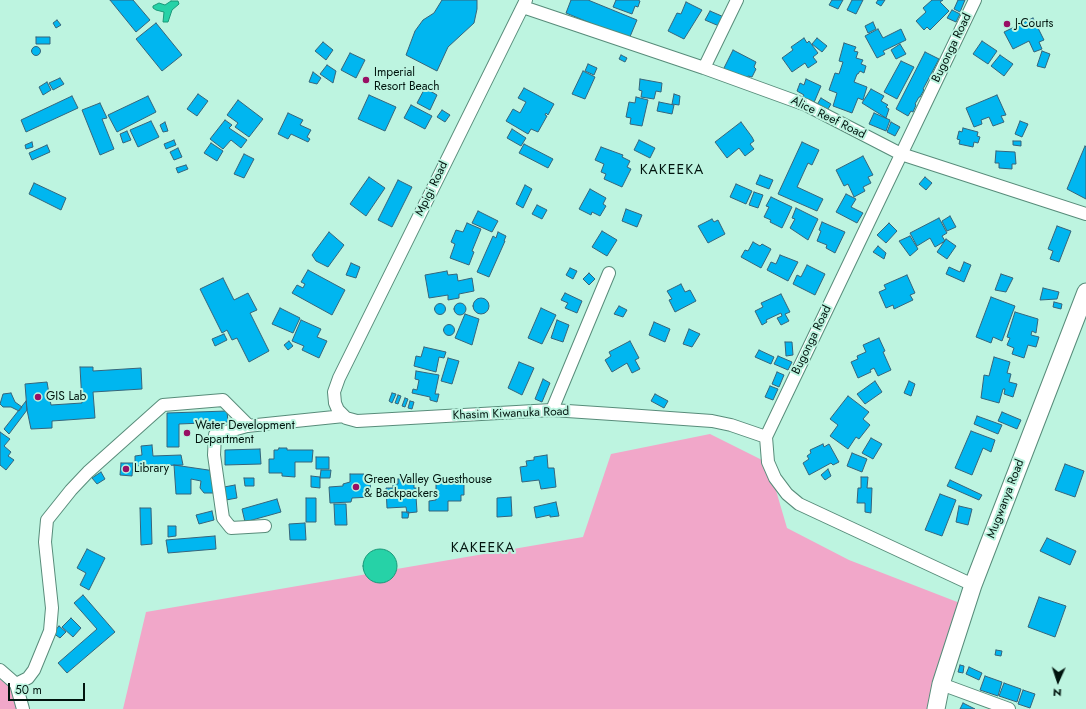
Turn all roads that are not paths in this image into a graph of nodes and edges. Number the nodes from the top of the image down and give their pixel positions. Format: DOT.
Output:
graph roads {
  1 [pos="737,0"];
  2 [pos="975,0"];
  3 [pos="525,3"];
  4 [pos="704,68"];
  5 [pos="901,154"];
  6 [pos="1086,214"];
  7 [pos="609,273"];
  8 [pos="1086,292"];
  9 [pos="552,410"];
  10 [pos="344,416"];
  11 [pos="249,426"];
  12 [pos="766,437"];
  13 [pos="265,526"];
  14 [pos="973,584"];
  15 [pos="0,670"];
  16 [pos="16,684"];
  17 [pos="941,684"];
  18 [pos="23,709"];
  19 [pos="936,709"];
  20 [pos="1009,709"];
  1 -- 4 [label="street"];
  2 -- 5 [label="street, Bugonga Road"];
  3 -- 4 [label="street, Alice Reef Road"];
  3 -- 10 [label="street, Mpigi Road"];
  4 -- 5 [label="street, Alice Reef Road"];
  5 -- 6 [label="street, Alice Reef Road"];
  5 -- 12 [label="street, Bugonga Road"];
  7 -- 9 [label="street"];
  8 -- 14 [label="street, Mugwanya Road"];
  9 -- 10 [label="street, Khasim Kiwanuka Road"];
  9 -- 12 [label="street, Khasim Kiwanuka Road"];
  10 -- 11 [label="street, Khasim Kiwanuka Road"];
  11 -- 13 [label="street, Khasim Kiwanuka Road"];
  11 -- 16 [label="street"];
  12 -- 14 [label="street"];
  14 -- 17 [label="street, Mugwanya Road"];
  15 -- 16 [label="street"];
  16 -- 18 [label="street"];
  17 -- 19 [label="street, Mugwanya Road"];
  17 -- 20 [label="street"];
}
